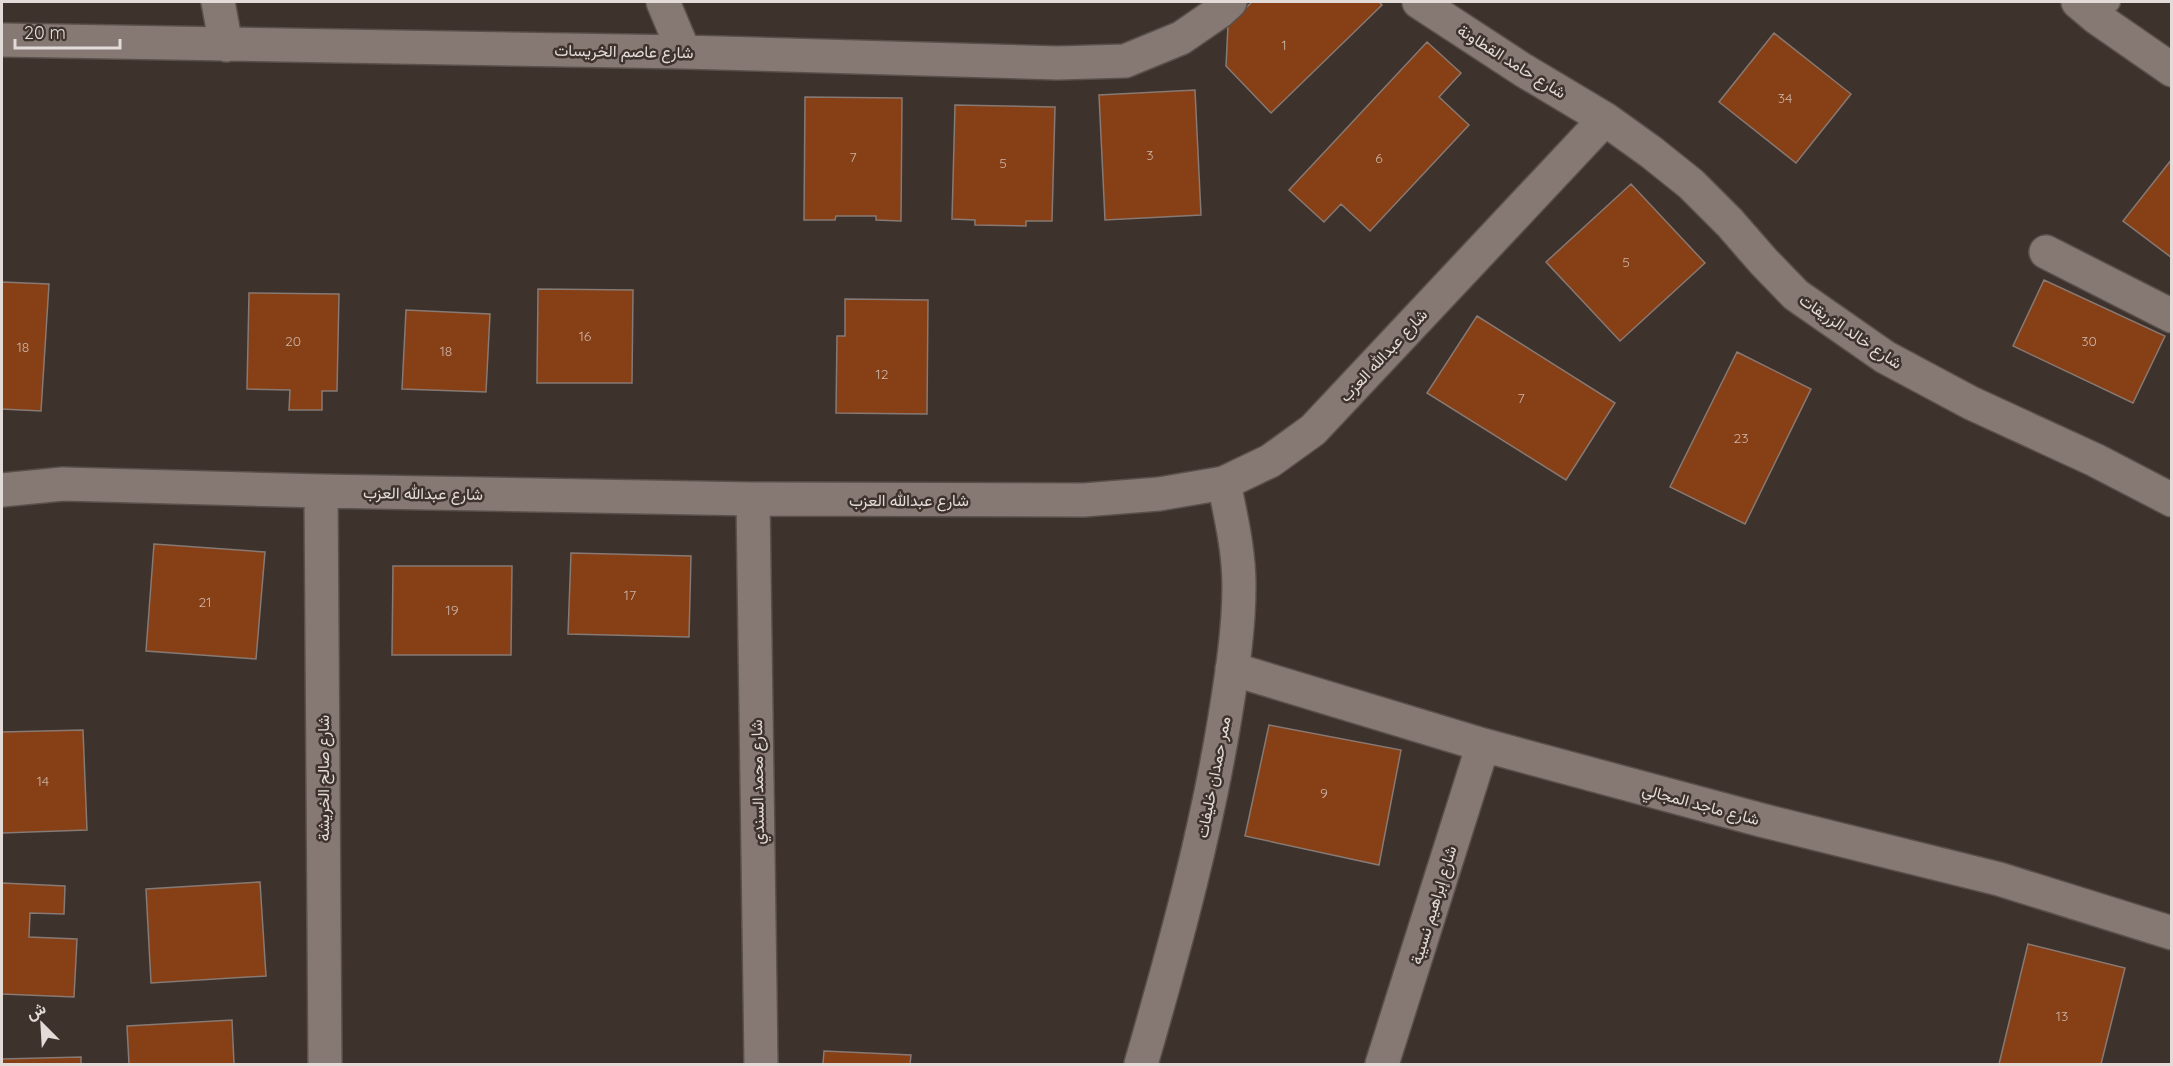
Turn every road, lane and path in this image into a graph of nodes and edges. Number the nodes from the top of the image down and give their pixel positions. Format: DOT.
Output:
graph roads {
  1 [pos="218,2"];
  2 [pos="663,2"];
  3 [pos="1230,2"];
  4 [pos="1419,2"];
  5 [pos="2096,7"];
  6 [pos="2,40"];
  7 [pos="226,45"];
  8 [pos="684,52"];
  9 [pos="2172,70"];
  10 [pos="1605,119"];
  11 [pos="2046,252"];
  12 [pos="2172,316"];
  13 [pos="2,473"];
  14 [pos="1224,483"];
  15 [pos="63,484"];
  16 [pos="2,490"];
  17 [pos="321,491"];
  18 [pos="753,499"];
  19 [pos="2172,500"];
  20 [pos="1232,669"];
  21 [pos="1483,745"];
  22 [pos="2172,933"];
  23 [pos="325,1065"];
  24 [pos="761,1065"];
  25 [pos="1140,1065"];
  26 [pos="1383,1065"];
  1 -- 7 [label="street"];
  2 -- 8 [label="street"];
  3 -- 8 [label="street, شارع عاصم الخريسات"];
  4 -- 10 [label="street, شارع حامد القطاونة"];
  5 -- 9 [label="street"];
  6 -- 7 [label="street, شارع عاصم الخريسات"];
  7 -- 8 [label="street, شارع عاصم الخريسات"];
  10 -- 14 [label="street, شارع عبدالله العزب"];
  10 -- 19 [label="street, شارع خالد الزريقات"];
  11 -- 12 [label="street"];
  13 -- 15 [label="street, شارع عبدالله العزب"];
  14 -- 18 [label="street, شارع عبدالله العزب"];
  14 -- 20 [label="street, ممر حمدان خليفات"];
  15 -- 16 [label="street, شارع عبدالله العزب"];
  15 -- 17 [label="street, شارع عبدالله العزب"];
  17 -- 18 [label="street, شارع عبدالله العزب"];
  17 -- 23 [label="street, شارع صالح الخريشة"];
  18 -- 24 [label="street, شارع محمد السندي"];
  20 -- 21 [label="street, شارع ماجد المجالي"];
  20 -- 25 [label="street, ممر حمدان خليفات"];
  21 -- 22 [label="street, شارع ماجد المجالي"];
  21 -- 26 [label="street, شارع إبراهيم نسيبة"];
}
